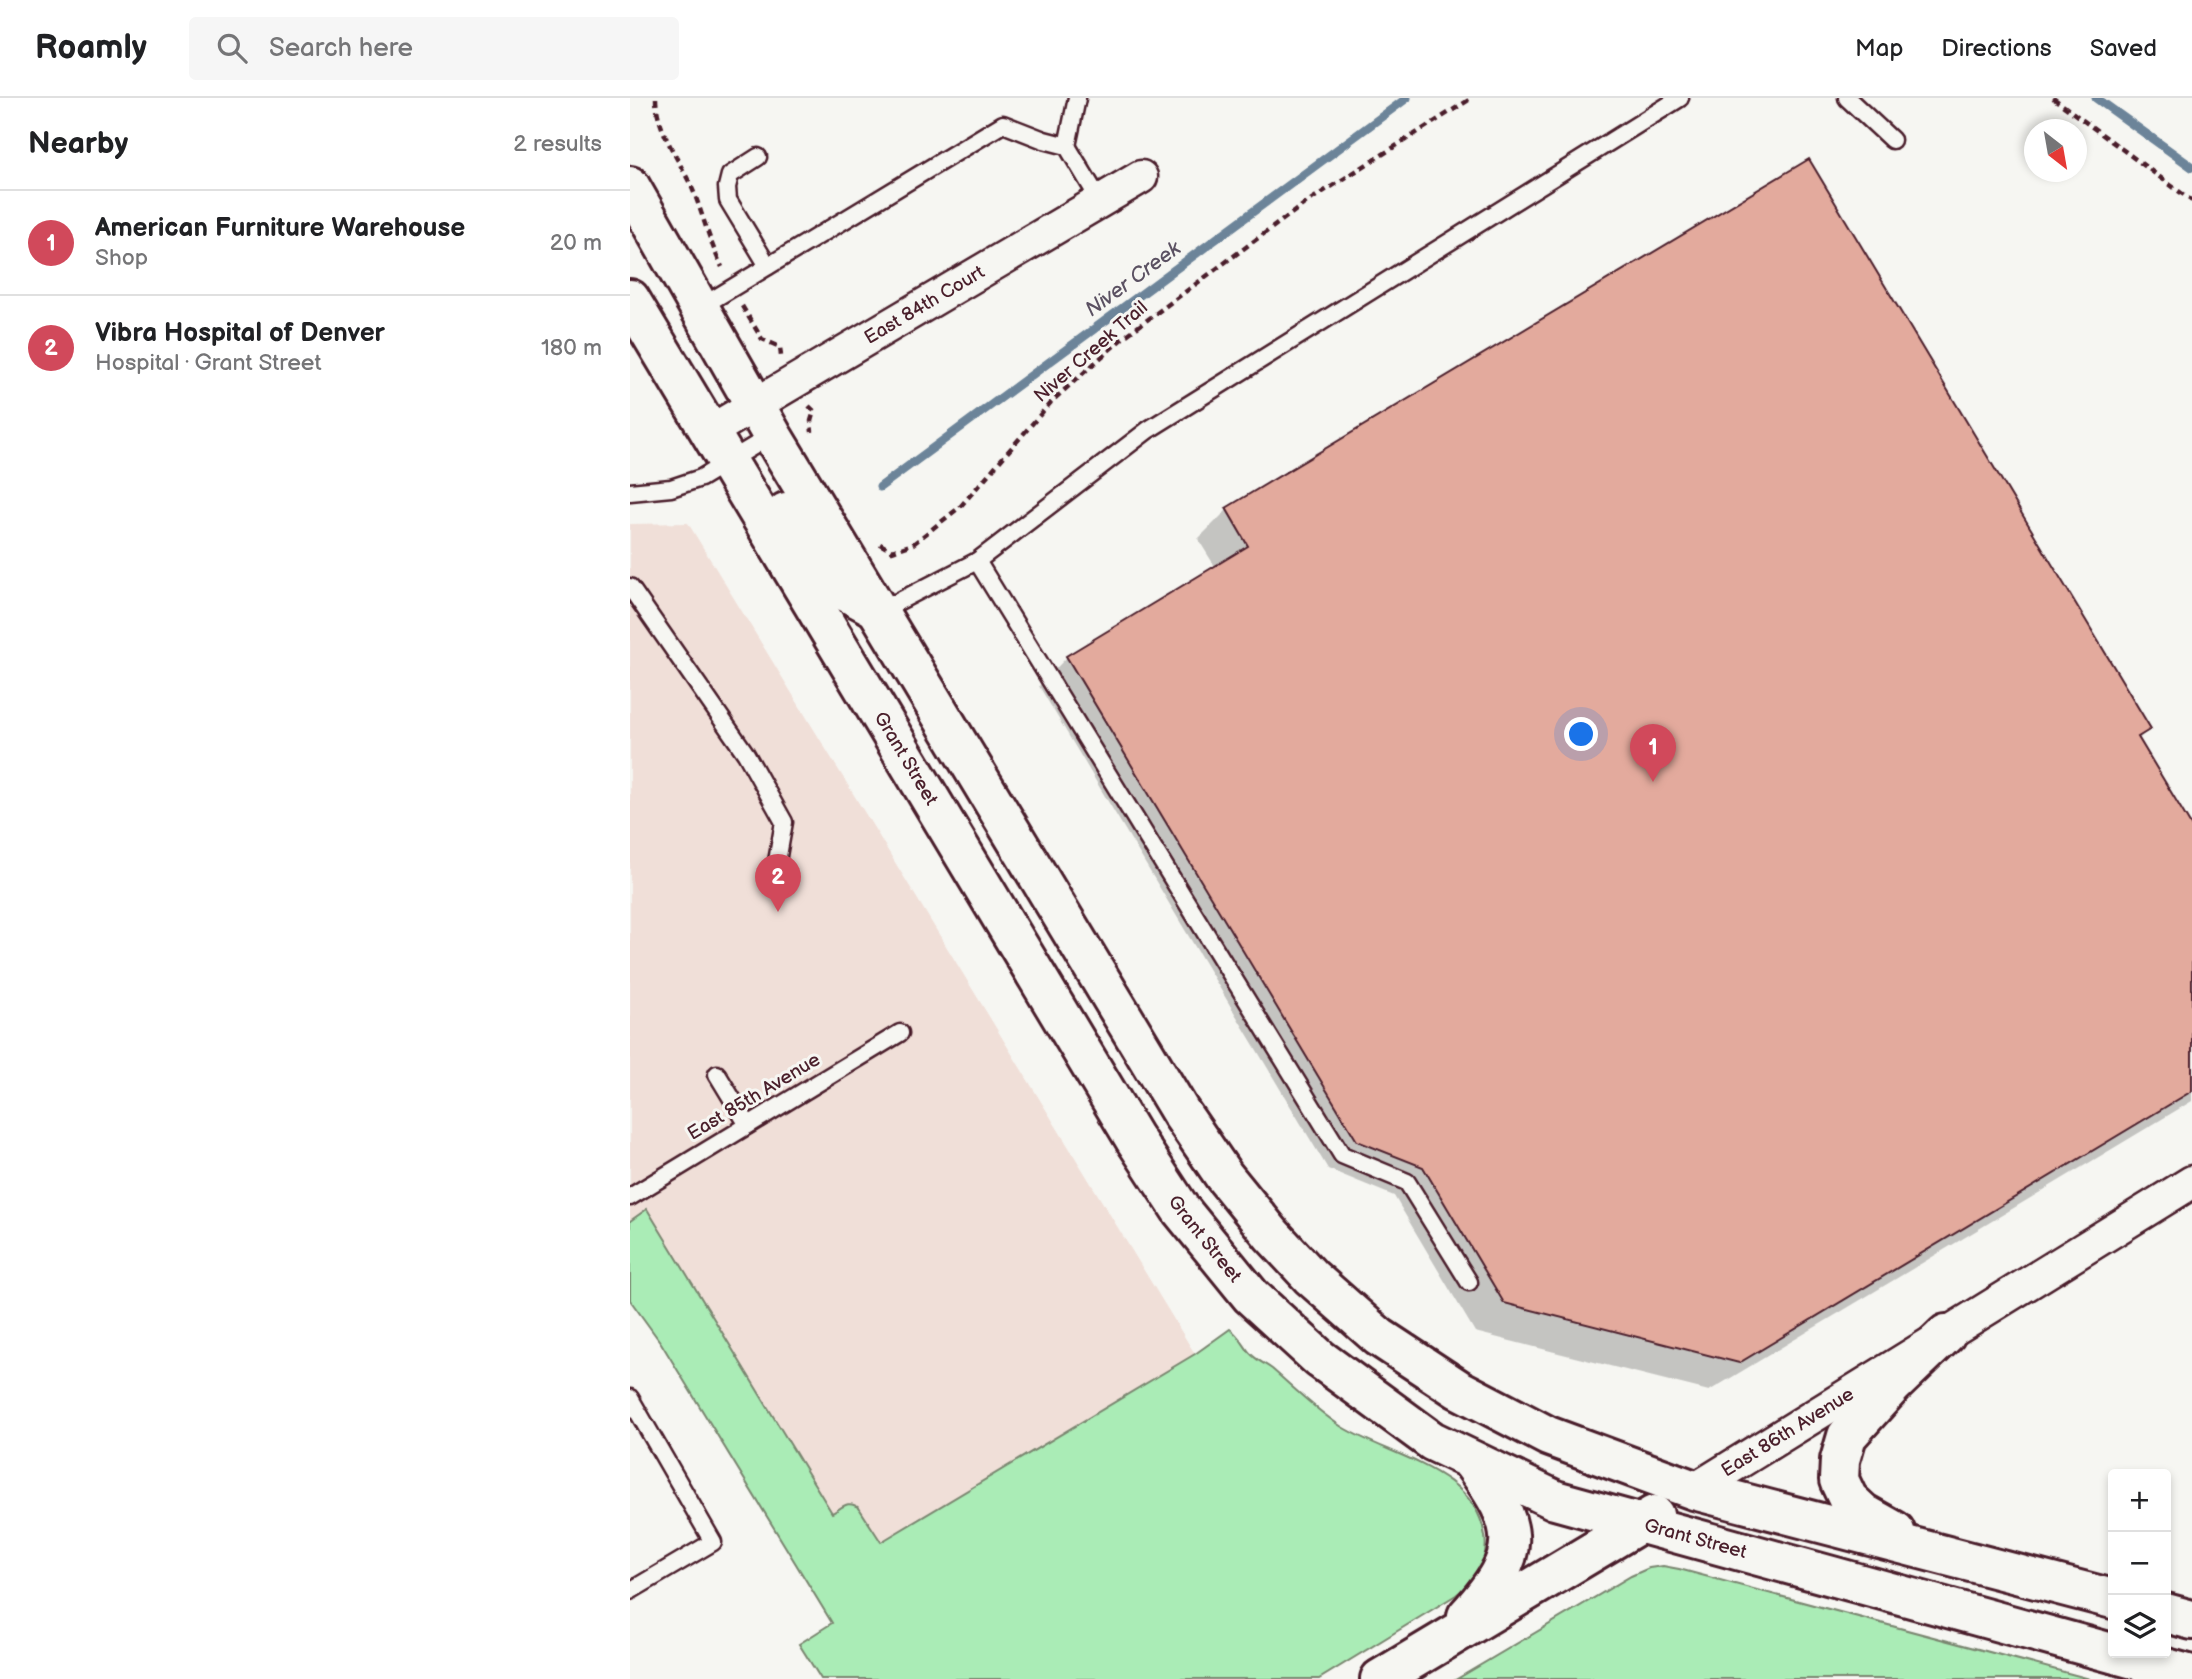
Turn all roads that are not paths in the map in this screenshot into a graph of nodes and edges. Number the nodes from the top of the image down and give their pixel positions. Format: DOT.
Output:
graph roads {
  1 [pos="1680,98"];
  2 [pos="1847,98"];
  3 [pos="1075,99"];
  4 [pos="1892,140"];
  5 [pos="1068,146"];
  6 [pos="758,157"];
  7 [pos="1141,177"];
  8 [pos="630,186"];
  9 [pos="1100,201"];
  10 [pos="768,266"];
  11 [pos="630,299"];
  12 [pos="699,309"];
  13 [pos="764,420"];
  14 [pos="718,448"];
  15 [pos="630,492"];
  16 [pos="976,561"];
  17 [pos="630,587"];
  18 [pos="880,611"];
  19 [pos="776,867"];
  20 [pos="900,1033"];
  21 [pos="717,1074"];
  22 [pos="748,1125"];
  23 [pos="2192,1182"];
  24 [pos="630,1197"];
  25 [pos="1469,1282"];
  26 [pos="1946,1334"];
  27 [pos="630,1398"];
  28 [pos="1471,1460"];
  29 [pos="1694,1490"];
  30 [pos="1640,1524"];
  31 [pos="1934,1552"];
  32 [pos="630,1591"];
  33 [pos="2108,1598"];
  34 [pos="2171,1614"];
  35 [pos="2192,1620"];
  36 [pos="1447,1639"];
  37 [pos="2192,1675"];
  38 [pos="1380,1679"];
  1 -- 16 [label="lane"];
  2 -- 4 [label="lane"];
  3 -- 5 [label="lane"];
  5 -- 9 [label="lane"];
  5 -- 10 [label="lane"];
  6 -- 10 [label="lane"];
  7 -- 9 [label="street, East 84th Court"];
  8 -- 12 [label="street"];
  9 -- 13 [label="street, East 84th Court"];
  10 -- 12 [label="lane"];
  11 -- 14 [label="street, Grant Street"];
  12 -- 13 [label="street"];
  13 -- 14 [label="street, East 84th Court"];
  13 -- 18 [label="street"];
  14 -- 15 [label="lane"];
  14 -- 18 [label="street"];
  14 -- 28 [label="street, Grant Street"];
  16 -- 18 [label="lane"];
  16 -- 25 [label="lane"];
  17 -- 19 [label="lane"];
  18 -- 29 [label="street"];
  20 -- 22 [label="lane, East 85th Avenue"];
  21 -- 22 [label="lane"];
  22 -- 24 [label="lane, East 85th Avenue"];
  23 -- 26 [label="street, East 86th Avenue"];
  26 -- 29 [label="street, East 86th Avenue"];
  26 -- 31 [label="street"];
  27 -- 32 [label="lane"];
  28 -- 30 [label="street, Grant Street"];
  28 -- 36 [label="street"];
  29 -- 30 [label="street, East 86th Avenue"];
  29 -- 31 [label="street"];
  30 -- 36 [label="street, East 86th Avenue"];
  30 -- 37 [label="street, Grant Street"];
  31 -- 33 [label="street"];
  34 -- 35 [label="street"];
  36 -- 38 [label="street, East 86th Avenue"];
}
